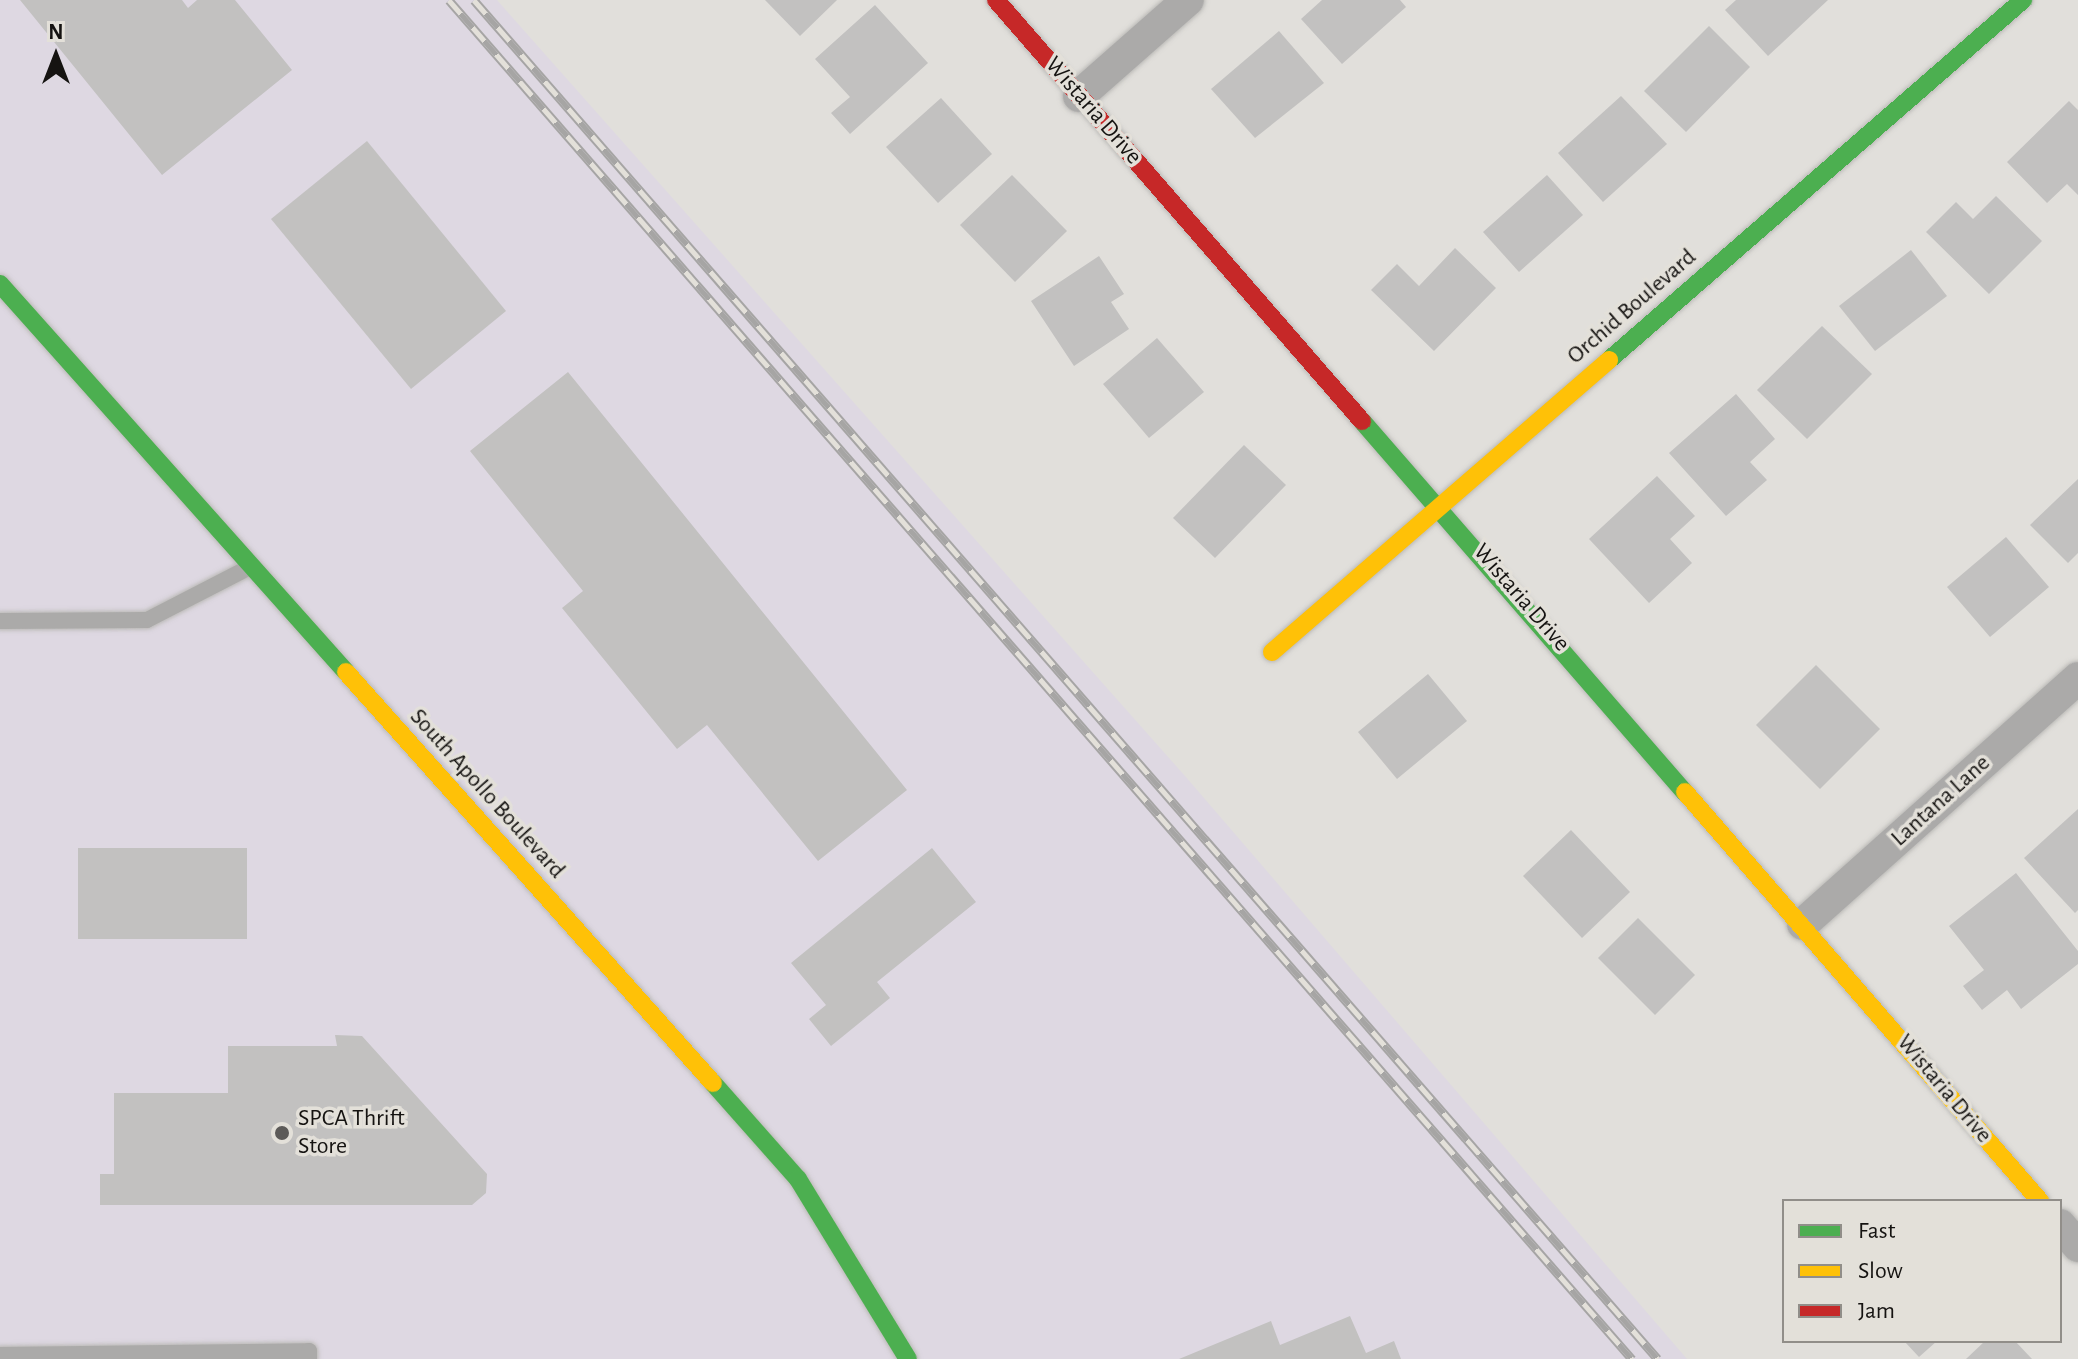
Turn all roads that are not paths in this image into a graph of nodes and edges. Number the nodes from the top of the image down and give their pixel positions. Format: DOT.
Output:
graph roads {
  1 [pos="996,0"];
  2 [pos="1188,0"];
  3 [pos="2023,0"];
  4 [pos="1079,96"];
  5 [pos="0,284"];
  6 [pos="1440,505"];
  7 [pos="252,566"];
  8 [pos="0,621"];
  9 [pos="1272,652"];
  10 [pos="2078,678"];
  11 [pos="1803,924"];
  12 [pos="2038,1199"];
  13 [pos="2062,1227"];
  14 [pos="2078,1246"];
  15 [pos="0,1355"];
  16 [pos="309,1359"];
  17 [pos="908,1359"];
  1 -- 4 [label="street, Wistaria Drive"];
  2 -- 4 [label="street"];
  3 -- 6 [label="street, Orchid Boulevard"];
  4 -- 6 [label="street, Wistaria Drive"];
  5 -- 7 [label="street, South Apollo Boulevard"];
  6 -- 9 [label="street, Orchid Boulevard"];
  6 -- 11 [label="street, Wistaria Drive"];
  7 -- 8 [label="lane"];
  7 -- 17 [label="street, South Apollo Boulevard"];
  10 -- 11 [label="street, Lantana Lane"];
  11 -- 12 [label="street, Wistaria Drive"];
  13 -- 14 [label="street"];
  15 -- 16 [label="lane"];
}
